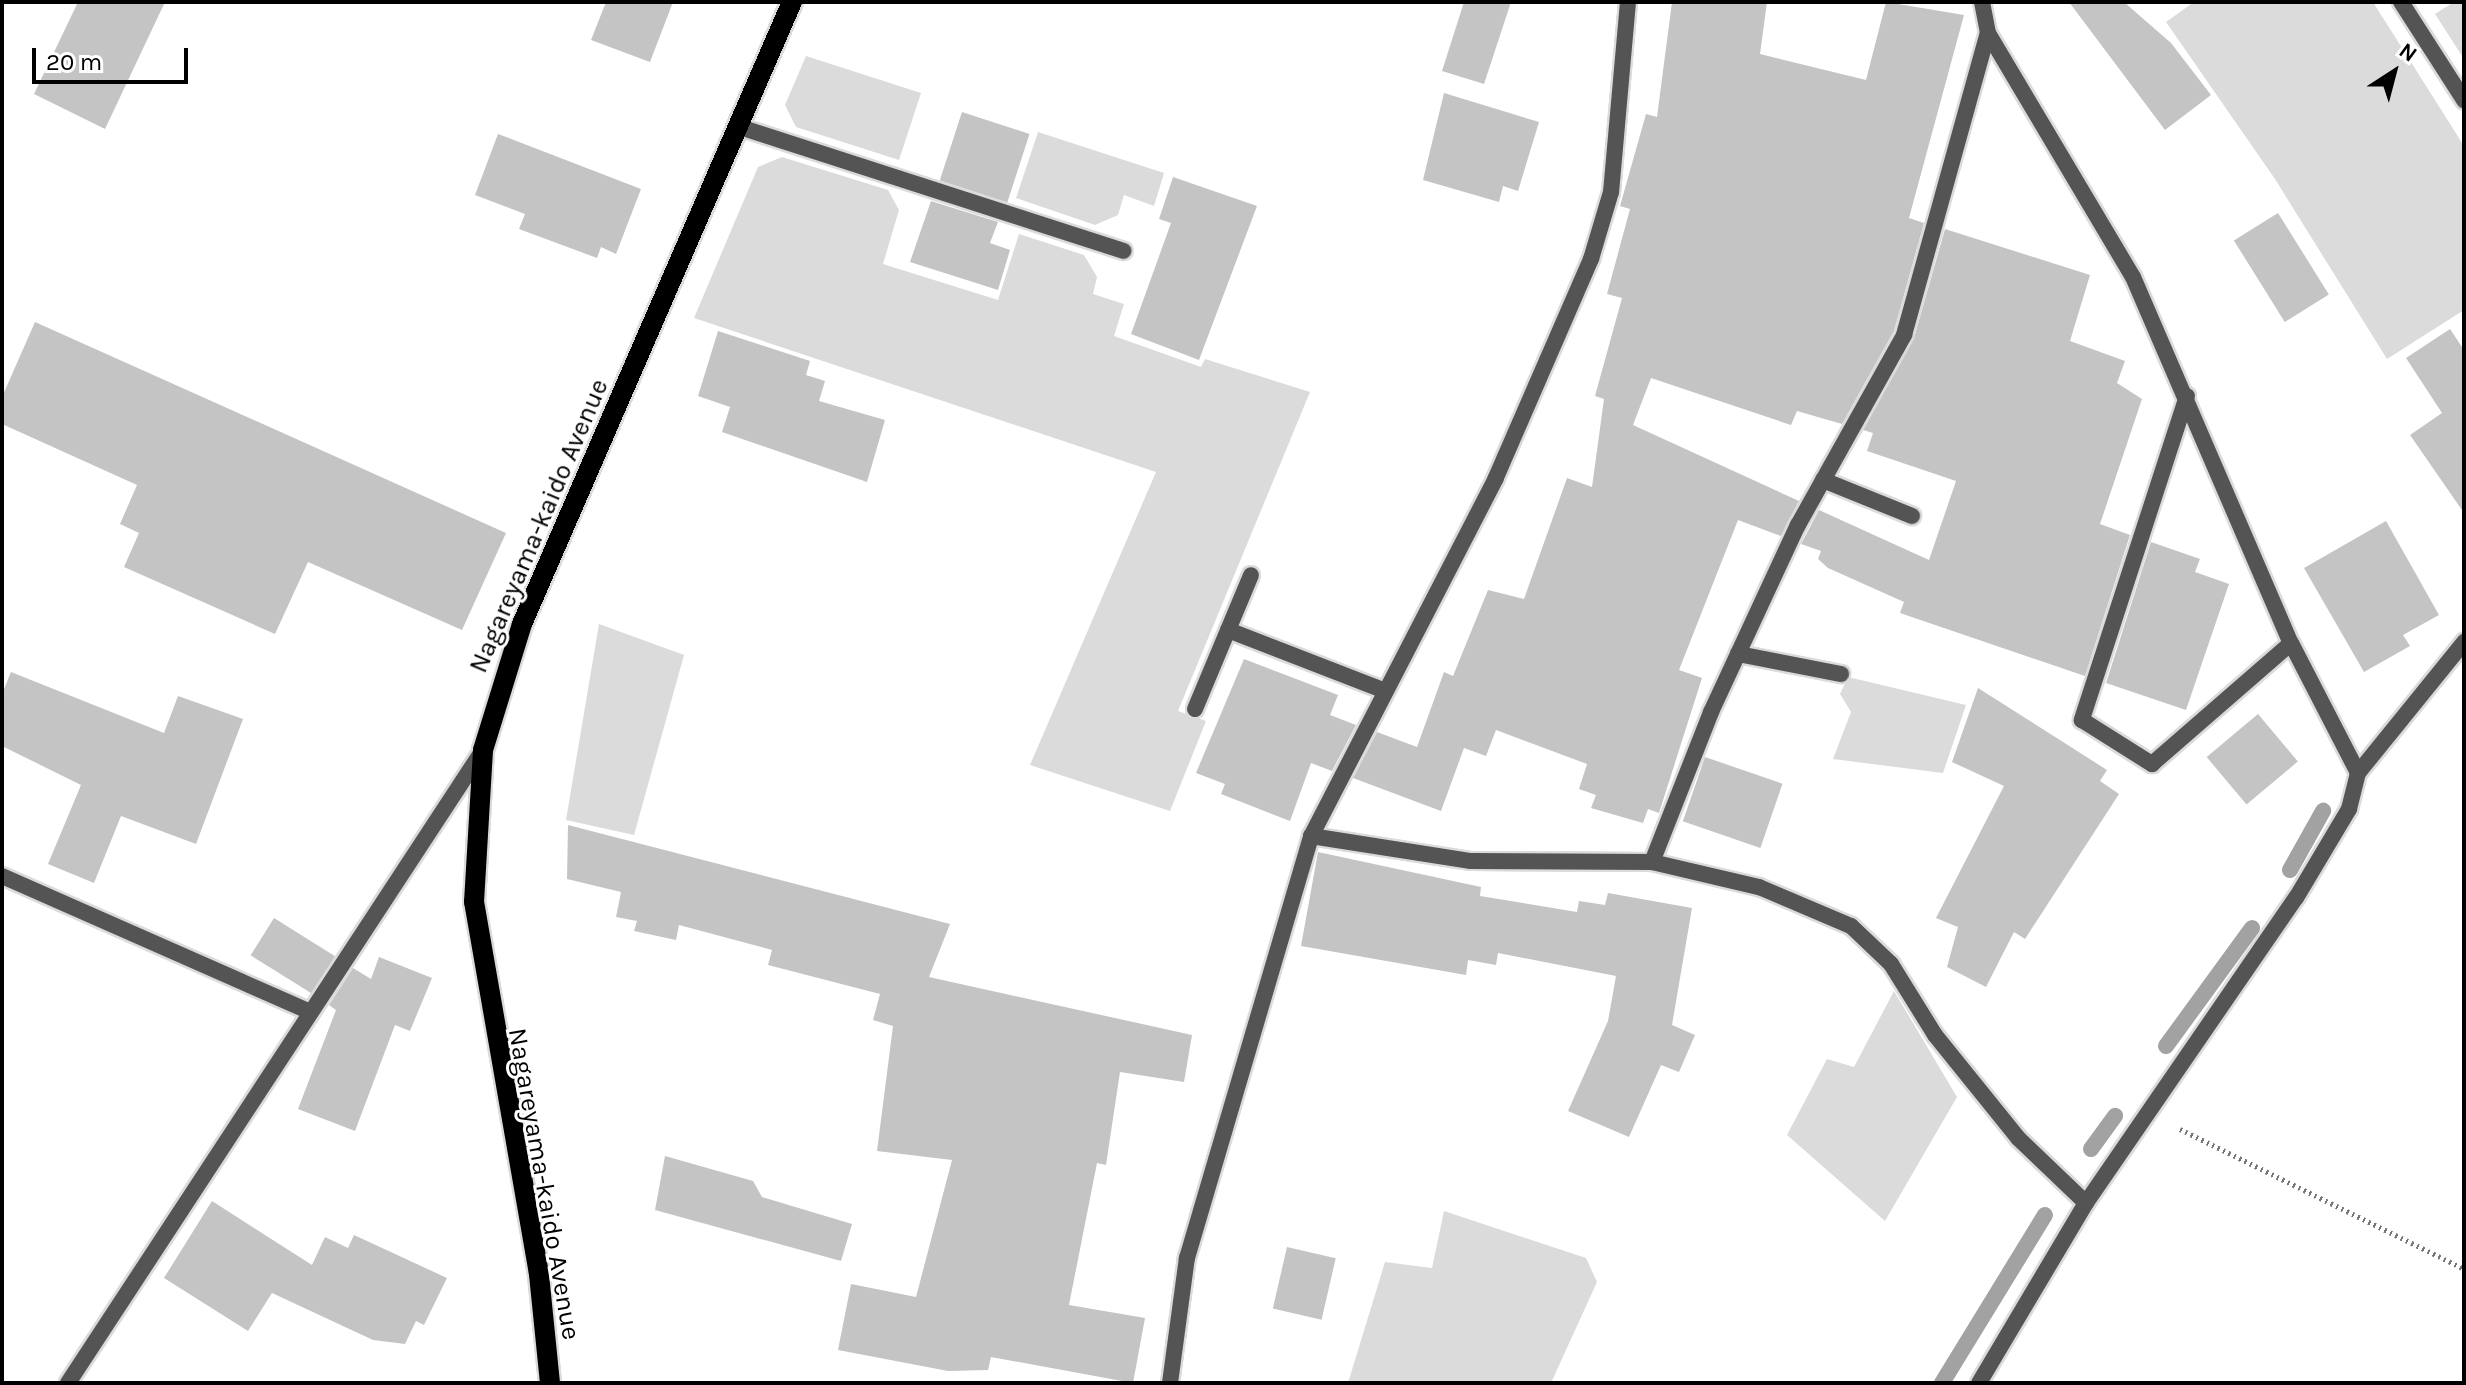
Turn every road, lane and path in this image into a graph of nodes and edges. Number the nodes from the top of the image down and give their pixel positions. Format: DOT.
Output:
graph roads {
  1 [pos="792,2"];
  2 [pos="1628,2"];
  3 [pos="1982,2"];
  4 [pos="2401,2"];
  5 [pos="1988,33"];
  6 [pos="2464,100"];
  7 [pos="740,127"];
  8 [pos="1123,251"];
  9 [pos="2187,396"];
  10 [pos="1823,480"];
  11 [pos="1912,516"];
  12 [pos="1251,575"];
  13 [pos="1228,630"];
  14 [pos="2464,642"];
  15 [pos="2291,643"];
  16 [pos="1738,654"];
  17 [pos="1841,674"];
  18 [pos="1383,690"];
  19 [pos="1195,709"];
  20 [pos="483,750"];
  21 [pos="2358,773"];
  22 [pos="1311,836"];
  23 [pos="1652,862"];
  24 [pos="2,876"];
  25 [pos="310,1012"];
  26 [pos="2150,1115"];
  27 [pos="2086,1203"];
  28 [pos="2464,1269"];
  29 [pos="68,1383"];
  30 [pos="550,1383"];
  31 [pos="1170,1383"];
  32 [pos="1979,1383"];
  1 -- 7 [label="main road, Nagareyama-kaido Avenue"];
  2 -- 18 [label="street"];
  3 -- 5 [label="street"];
  4 -- 6 [label="street"];
  5 -- 9 [label="street"];
  5 -- 10 [label="street"];
  7 -- 8 [label="street"];
  7 -- 20 [label="main road, Nagareyama-kaido Avenue"];
  9 -- 15 [label="street"];
  9 -- 15 [label="street"];
  10 -- 11 [label="street"];
  10 -- 16 [label="street"];
  12 -- 13 [label="street"];
  13 -- 18 [label="street"];
  13 -- 19 [label="street"];
  14 -- 21 [label="street"];
  15 -- 21 [label="street"];
  16 -- 17 [label="street"];
  16 -- 23 [label="street"];
  18 -- 22 [label="street"];
  20 -- 25 [label="street"];
  20 -- 30 [label="main road, Nagareyama-kaido Avenue"];
  21 -- 26 [label="street"];
  22 -- 23 [label="street"];
  22 -- 31 [label="street"];
  23 -- 27 [label="street"];
  24 -- 25 [label="street"];
  25 -- 29 [label="street"];
  26 -- 27 [label="street"];
  26 -- 28 [label="path"];
  27 -- 32 [label="street"];
}
